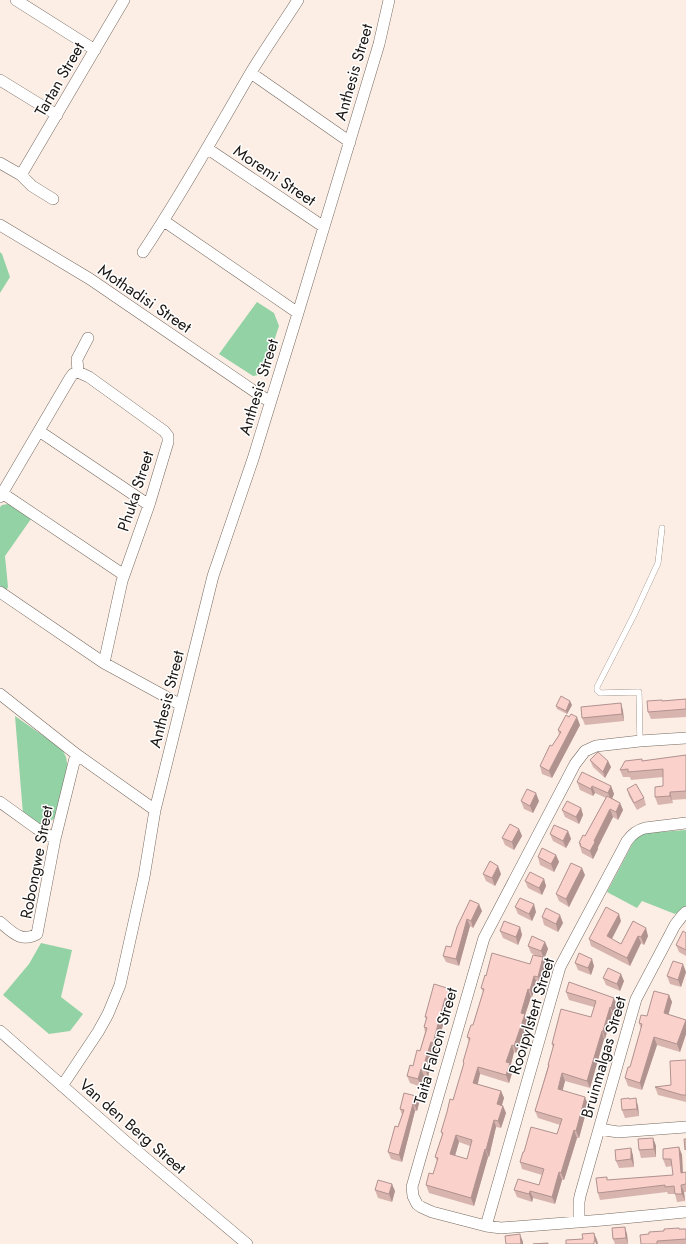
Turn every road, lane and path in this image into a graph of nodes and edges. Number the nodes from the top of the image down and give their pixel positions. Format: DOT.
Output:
graph roads {
  1 [pos="16,0"];
  2 [pos="124,0"];
  3 [pos="298,0"];
  4 [pos="389,0"];
  5 [pos="95,50"];
  6 [pos="251,73"];
  7 [pos="0,80"];
  8 [pos="57,115"];
  9 [pos="350,142"];
  10 [pos="208,149"];
  11 [pos="0,163"];
  12 [pos="22,175"];
  13 [pos="52,199"];
  14 [pos="164,221"];
  15 [pos="0,225"];
  16 [pos="324,227"];
  17 [pos="143,252"];
  18 [pos="298,313"];
  19 [pos="88,338"];
  20 [pos="78,372"];
  21 [pos="270,402"];
  22 [pos="39,431"];
  23 [pos="1,495"];
  24 [pos="149,505"];
  25 [pos="662,528"];
  26 [pos="124,575"];
  27 [pos="0,592"];
  28 [pos="104,663"];
  29 [pos="0,694"];
  30 [pos="181,705"];
  31 [pos="686,738"];
  32 [pos="640,741"];
  33 [pos="76,754"];
  34 [pos="0,802"];
  35 [pos="155,810"];
  36 [pos="686,824"];
  37 [pos="55,839"];
  38 [pos="686,912"];
  39 [pos="0,922"];
  40 [pos="0,1031"];
  41 [pos="62,1086"];
  42 [pos="686,1127"];
  43 [pos="599,1129"];
  44 [pos="686,1212"];
  45 [pos="579,1222"];
  46 [pos="486,1226"];
  47 [pos="247,1244"];
  1 -- 5 [label="street"];
  2 -- 5 [label="street, Tartan Street"];
  3 -- 6 [label="street"];
  4 -- 9 [label="street, Anthesis Street"];
  5 -- 8 [label="street, Tartan Street"];
  6 -- 9 [label="street"];
  6 -- 10 [label="street"];
  7 -- 8 [label="street"];
  8 -- 12 [label="street, Tartan Street"];
  9 -- 16 [label="street, Anthesis Street"];
  10 -- 14 [label="street"];
  10 -- 16 [label="street, Moremi Street"];
  11 -- 12 [label="street"];
  12 -- 13 [label="street"];
  14 -- 17 [label="street"];
  14 -- 18 [label="street"];
  15 -- 21 [label="street, Mothadisi Street"];
  16 -- 18 [label="street, Anthesis Street"];
  18 -- 21 [label="street, Anthesis Street"];
  19 -- 20 [label="street"];
  20 -- 22 [label="street"];
  20 -- 24 [label="street, Phuka Street"];
  21 -- 30 [label="street, Anthesis Street"];
  22 -- 23 [label="street"];
  22 -- 24 [label="street"];
  23 -- 26 [label="street"];
  24 -- 26 [label="street, Phuka Street"];
  25 -- 32 [label="lane"];
  26 -- 28 [label="street, Phuka Street"];
  27 -- 28 [label="street"];
  28 -- 30 [label="street"];
  29 -- 33 [label="street"];
  30 -- 35 [label="street, Anthesis Street"];
  31 -- 32 [label="street, Taita Falcon Street"];
  32 -- 46 [label="street, Taita Falcon Street"];
  33 -- 35 [label="street"];
  33 -- 37 [label="street, Robongwe Street"];
  34 -- 37 [label="street"];
  35 -- 41 [label="street, Anthesis Street"];
  36 -- 46 [label="street, Rooipylstert Street"];
  37 -- 39 [label="street, Robongwe Street"];
  38 -- 43 [label="street, Bruinmalgas Street"];
  40 -- 41 [label="street, Van den Berg Street"];
  41 -- 47 [label="street, Van den Berg Street"];
  42 -- 43 [label="street"];
  43 -- 45 [label="street, Bruinmalgas Street"];
  44 -- 45 [label="street, Taita Falcon Street"];
  45 -- 46 [label="street, Taita Falcon Street"];
}
